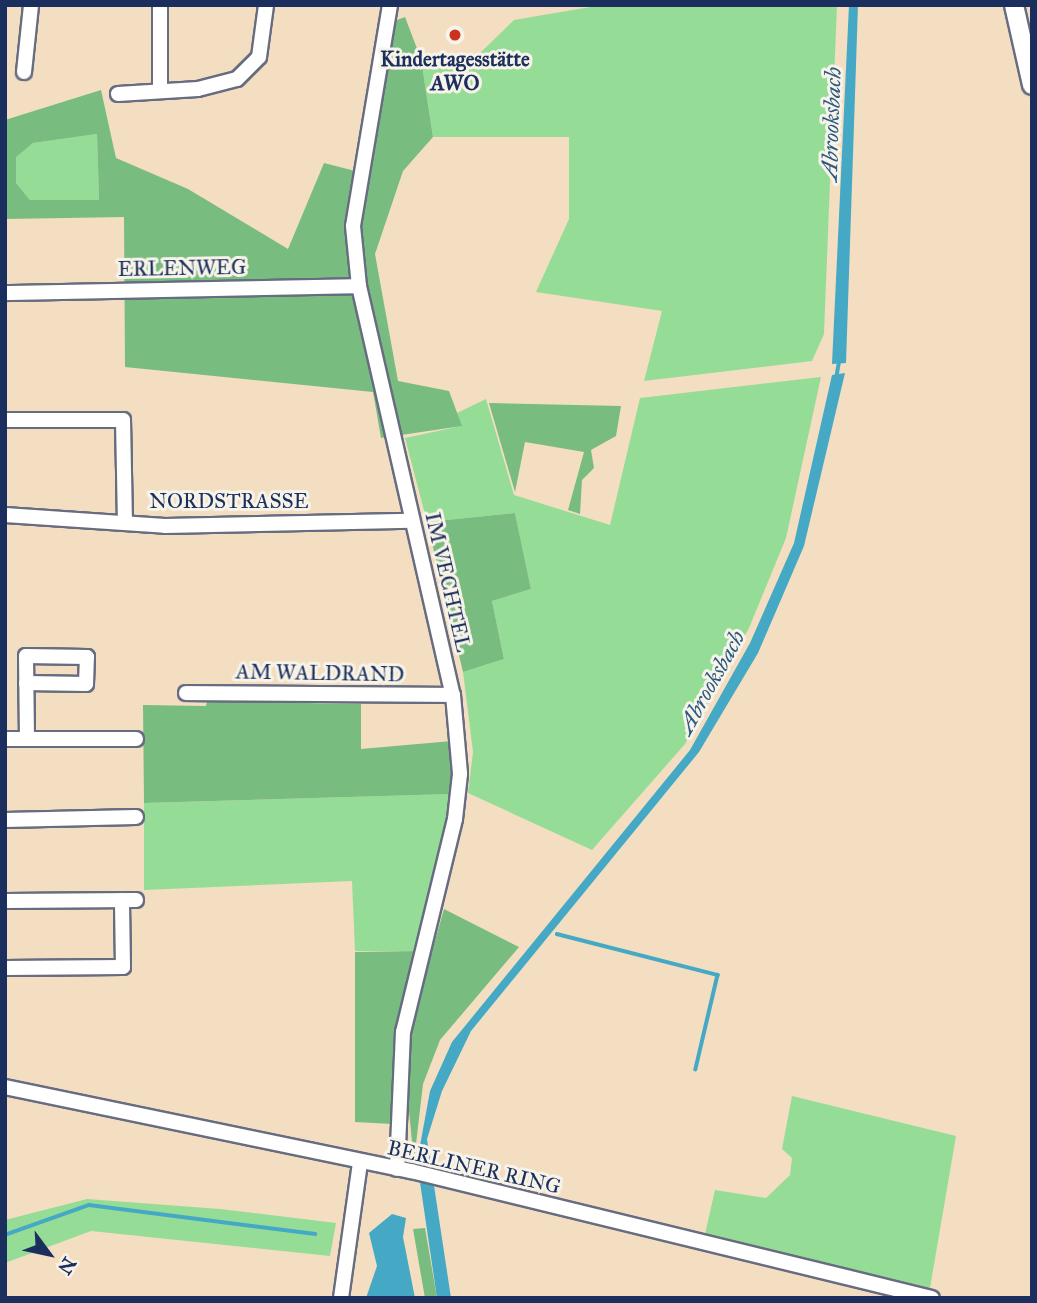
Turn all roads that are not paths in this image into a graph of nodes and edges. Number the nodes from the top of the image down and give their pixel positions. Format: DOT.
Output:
graph roads {
  1 [pos="31,5"];
  2 [pos="160,5"];
  3 [pos="266,5"];
  4 [pos="390,5"];
  5 [pos="1014,5"];
  6 [pos="24,72"];
  7 [pos="1032,85"];
  8 [pos="160,91"];
  9 [pos="118,94"];
  10 [pos="359,286"];
  11 [pos="5,293"];
  12 [pos="5,421"];
  13 [pos="5,514"];
  14 [pos="125,520"];
  15 [pos="411,521"];
  16 [pos="26,683"];
  17 [pos="186,693"];
  18 [pos="453,695"];
  19 [pos="5,739"];
  20 [pos="27,739"];
  21 [pos="136,740"];
  22 [pos="136,817"];
  23 [pos="5,820"];
  24 [pos="5,901"];
  25 [pos="5,968"];
  26 [pos="5,1087"];
  27 [pos="360,1162"];
  28 [pos="404,1170"];
  29 [pos="341,1298"];
  30 [pos="932,1298"];
  1 -- 6 [label="street"];
  2 -- 8 [label="street"];
  3 -- 8 [label="street"];
  4 -- 10 [label="street, IM VECHTEL"];
  5 -- 7 [label="street"];
  8 -- 9 [label="street"];
  10 -- 11 [label="street, ERLENWEG"];
  10 -- 15 [label="street, IM VECHTEL"];
  12 -- 14 [label="street"];
  13 -- 14 [label="street, NORDSTRASSE"];
  14 -- 15 [label="street, NORDSTRASSE"];
  15 -- 18 [label="street, IM VECHTEL"];
  16 -- 20 [label="street"];
  17 -- 18 [label="street, AM WALDRAND"];
  18 -- 28 [label="street, IM VECHTEL"];
  19 -- 20 [label="street"];
  20 -- 21 [label="street"];
  22 -- 23 [label="street"];
  24 -- 25 [label="street"];
  26 -- 27 [label="street, BERLINER RING"];
  27 -- 28 [label="street, BERLINER RING"];
  27 -- 29 [label="street"];
  28 -- 30 [label="street, BERLINER RING"];
}
